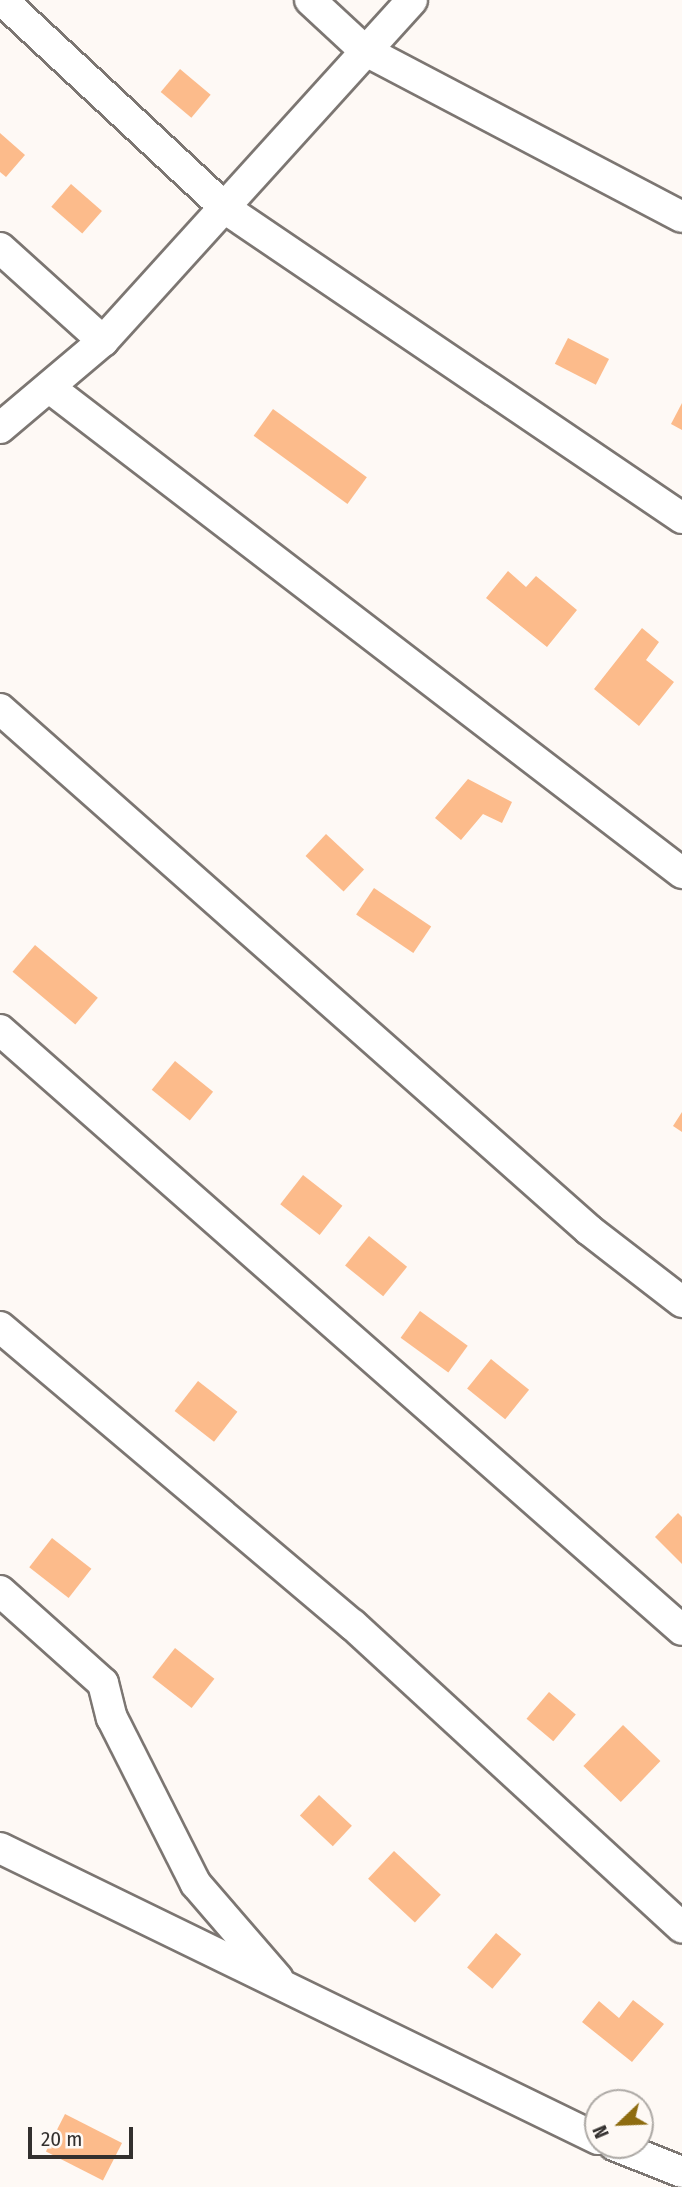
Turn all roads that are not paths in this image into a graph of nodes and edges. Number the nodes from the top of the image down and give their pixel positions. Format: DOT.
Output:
graph roads {
  1 [pos="2,0"];
  2 [pos="310,0"];
  3 [pos="412,0"];
  4 [pos="364,50"];
  5 [pos="226,209"];
  6 [pos="682,217"];
  7 [pos="0,248"];
  8 [pos="103,341"];
  9 [pos="50,388"];
  10 [pos="0,428"];
  11 [pos="682,518"];
  12 [pos="0,709"];
  13 [pos="682,873"];
  14 [pos="0,1030"];
  15 [pos="682,1301"];
  16 [pos="0,1327"];
  17 [pos="0,1591"];
  18 [pos="682,1630"];
  19 [pos="0,1848"];
  20 [pos="682,1928"];
  21 [pos="288,1989"];
  22 [pos="584,2132"];
  23 [pos="649,2159"];
  24 [pos="682,2172"];
  1 -- 5 [label="street"];
  2 -- 4 [label="street"];
  3 -- 4 [label="street"];
  4 -- 5 [label="street"];
  4 -- 6 [label="street"];
  5 -- 8 [label="street"];
  5 -- 11 [label="street"];
  7 -- 8 [label="street"];
  8 -- 9 [label="street"];
  9 -- 10 [label="street"];
  9 -- 13 [label="street"];
  12 -- 15 [label="street"];
  14 -- 18 [label="street"];
  16 -- 20 [label="street"];
  17 -- 21 [label="street"];
  19 -- 21 [label="street"];
  21 -- 22 [label="street"];
  23 -- 24 [label="street"];
}
